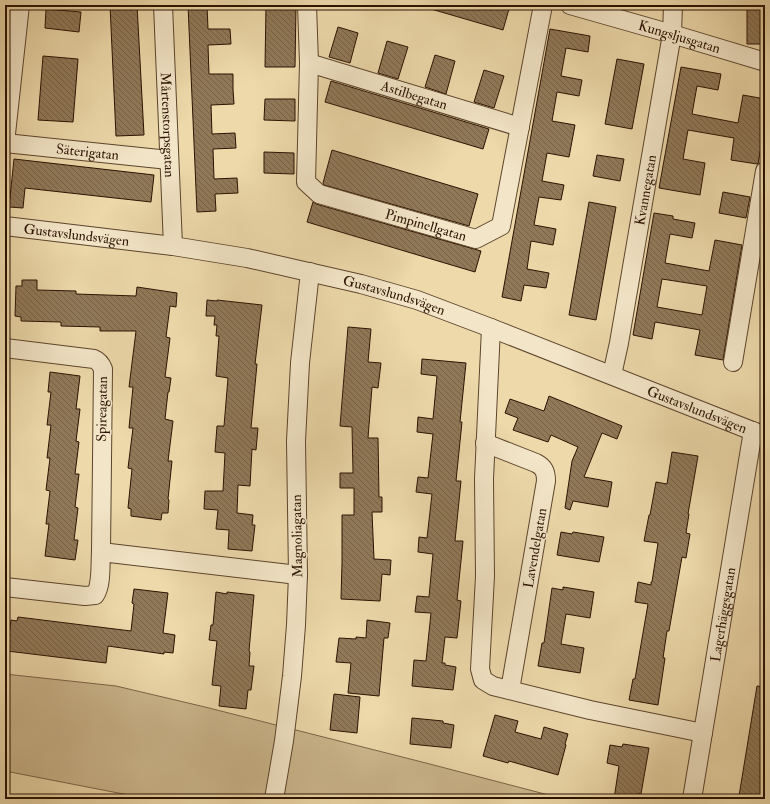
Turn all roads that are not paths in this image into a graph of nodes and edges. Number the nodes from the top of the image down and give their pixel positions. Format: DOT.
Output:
graph roads {
  1 [pos="20,5"];
  2 [pos="163,5"];
  3 [pos="307,5"];
  4 [pos="543,5"];
  5 [pos="570,5"];
  6 [pos="673,5"];
  7 [pos="672,34"];
  8 [pos="765,62"];
  9 [pos="309,63"];
  10 [pos="520,127"];
  11 [pos="5,143"];
  12 [pos="169,160"];
  13 [pos="765,171"];
  14 [pos="5,226"];
  15 [pos="173,246"];
  16 [pos="310,272"];
  17 [pos="491,328"];
  18 [pos="5,348"];
  19 [pos="733,362"];
  20 [pos="612,375"];
  21 [pos="759,433"];
  22 [pos="485,443"];
  23 [pos="101,552"];
  24 [pos="298,575"];
  25 [pos="5,587"];
  26 [pos="510,690"];
  27 [pos="703,733"];
  28 [pos="274,799"];
  29 [pos="692,799"];
  1 -- 11 [label="street, Säterigatan"];
  2 -- 12 [label="street, Mårtenstorpsgatan"];
  3 -- 9 [label="street, Pimpinellgatan"];
  4 -- 10 [label="street, Pimpinellgatan"];
  5 -- 7 [label="street, Kungsljusgatan"];
  6 -- 7 [label="street, Kvannegatan"];
  7 -- 8 [label="street, Kungsljusgatan"];
  7 -- 20 [label="street, Kvannegatan"];
  9 -- 10 [label="street, Astilbegatan"];
  9 -- 10 [label="street, Pimpinellgatan"];
  11 -- 12 [label="street, Säterigatan"];
  12 -- 15 [label="street, Mårtenstorpsgatan"];
  13 -- 19 [label="street"];
  14 -- 15 [label="street, Gustavslundsvägen"];
  15 -- 16 [label="street, Gustavslundsvägen"];
  16 -- 17 [label="street, Gustavslundsvägen"];
  16 -- 24 [label="street, Magnoliagatan"];
  17 -- 20 [label="street, Gustavslundsvägen"];
  17 -- 22 [label="street"];
  18 -- 23 [label="street, Spireagatan"];
  20 -- 21 [label="street, Gustavslundsvägen"];
  21 -- 27 [label="street, Lagerhäggsgatan"];
  22 -- 26 [label="street"];
  22 -- 26 [label="street, Lavendelgatan"];
  23 -- 24 [label="street"];
  23 -- 25 [label="street, Spireagatan"];
  24 -- 28 [label="street, Magnoliagatan"];
  26 -- 27 [label="street"];
  27 -- 29 [label="street, Lagerhäggsgatan"];
}
